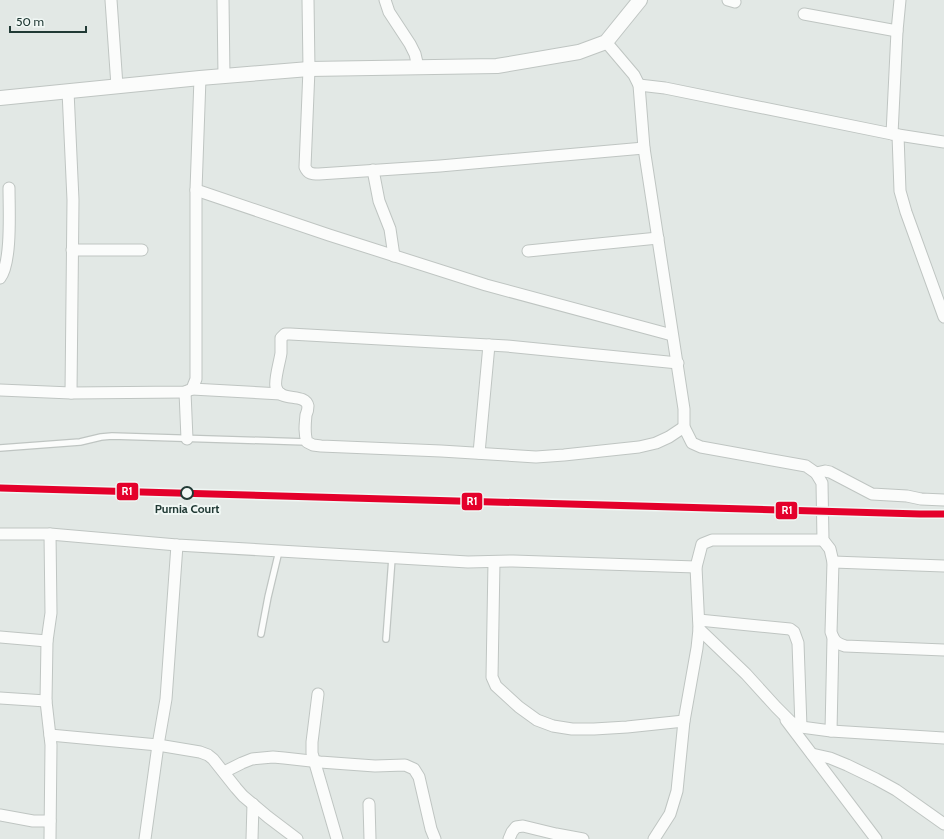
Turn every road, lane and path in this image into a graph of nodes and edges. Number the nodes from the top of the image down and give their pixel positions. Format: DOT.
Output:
graph roads {
  1 [pos="111,0"];
  2 [pos="223,0"];
  3 [pos="308,0"];
  4 [pos="385,0"];
  5 [pos="640,0"];
  6 [pos="900,0"];
  7 [pos="804,14"];
  8 [pos="897,31"];
  9 [pos="606,42"];
  10 [pos="418,67"];
  11 [pos="309,69"];
  12 [pos="224,76"];
  13 [pos="200,78"];
  14 [pos="639,85"];
  15 [pos="117,86"];
  16 [pos="68,91"];
  17 [pos="0,98"];
  18 [pos="895,135"];
  19 [pos="944,142"];
  20 [pos="644,148"];
  21 [pos="373,170"];
  22 [pos="9,188"];
  23 [pos="196,190"];
  24 [pos="658,238"];
  25 [pos="72,250"];
  26 [pos="142,250"];
  27 [pos="528,251"];
  28 [pos="394,256"];
  29 [pos="0,278"];
  30 [pos="944,317"];
  31 [pos="672,335"];
  32 [pos="489,345"];
  33 [pos="678,362"];
  34 [pos="0,390"];
  35 [pos="188,390"];
  36 [pos="71,393"];
  37 [pos="281,394"];
  38 [pos="684,427"];
  39 [pos="187,439"];
  40 [pos="307,442"];
  41 [pos="0,448"];
  42 [pos="478,453"];
  43 [pos="816,473"];
  44 [pos="944,500"];
  45 [pos="0,534"];
  46 [pos="50,534"];
  47 [pos="823,540"];
  48 [pos="177,545"];
  49 [pos="279,551"];
  50 [pos="392,558"];
  51 [pos="494,562"];
  52 [pos="833,562"];
  53 [pos="944,566"];
  54 [pos="696,567"];
  55 [pos="699,625"];
  56 [pos="261,634"];
  57 [pos="0,637"];
  58 [pos="833,638"];
  59 [pos="386,639"];
  60 [pos="47,641"];
  61 [pos="944,650"];
  62 [pos="318,694"];
  63 [pos="0,698"];
  64 [pos="46,701"];
  65 [pos="776,707"];
  66 [pos="684,721"];
  67 [pos="801,727"];
  68 [pos="832,731"];
  69 [pos="50,735"];
  70 [pos="944,738"];
  71 [pos="158,745"];
  72 [pos="812,754"];
  73 [pos="314,761"];
  74 [pos="224,772"];
  75 [pos="253,804"];
  76 [pos="369,804"];
  77 [pos="0,815"];
  78 [pos="50,821"];
  79 [pos="944,824"];
  80 [pos="50,839"];
  81 [pos="146,839"];
  82 [pos="252,839"];
  83 [pos="297,839"];
  84 [pos="338,839"];
  85 [pos="370,839"];
  86 [pos="435,839"];
  87 [pos="509,839"];
  88 [pos="582,839"];
  89 [pos="654,839"];
  90 [pos="876,839"];
  1 -- 15 [label="street"];
  2 -- 12 [label="street"];
  3 -- 11 [label="street"];
  4 -- 10 [label="street"];
  5 -- 9 [label="street"];
  6 -- 8 [label="street"];
  7 -- 8 [label="street"];
  8 -- 18 [label="street"];
  9 -- 10 [label="street"];
  9 -- 14 [label="street"];
  10 -- 11 [label="street"];
  11 -- 12 [label="street"];
  11 -- 21 [label="street"];
  12 -- 13 [label="street"];
  13 -- 15 [label="street"];
  13 -- 23 [label="street"];
  14 -- 18 [label="street"];
  14 -- 20 [label="street"];
  15 -- 16 [label="street"];
  16 -- 17 [label="street"];
  16 -- 25 [label="street"];
  18 -- 19 [label="street"];
  18 -- 30 [label="street"];
  20 -- 21 [label="street"];
  20 -- 24 [label="street"];
  21 -- 28 [label="street"];
  22 -- 29 [label="street"];
  23 -- 28 [label="street"];
  23 -- 35 [label="street"];
  24 -- 27 [label="street"];
  24 -- 31 [label="street"];
  25 -- 26 [label="street"];
  25 -- 36 [label="street"];
  28 -- 31 [label="street"];
  31 -- 33 [label="street"];
  32 -- 33 [label="street"];
  32 -- 37 [label="street"];
  32 -- 42 [label="street"];
  33 -- 38 [label="street"];
  34 -- 36 [label="street"];
  35 -- 36 [label="street"];
  35 -- 37 [label="street"];
  35 -- 39 [label="street"];
  37 -- 40 [label="street"];
  38 -- 42 [label="street"];
  38 -- 43 [label="street"];
  39 -- 40 [label="lane"];
  39 -- 41 [label="lane"];
  40 -- 42 [label="street"];
  43 -- 44 [label="street"];
  43 -- 47 [label="street"];
  45 -- 46 [label="street"];
  46 -- 48 [label="street"];
  46 -- 60 [label="street"];
  47 -- 52 [label="street"];
  47 -- 54 [label="street"];
  48 -- 49 [label="street"];
  48 -- 71 [label="street"];
  49 -- 50 [label="street"];
  49 -- 56 [label="lane"];
  50 -- 51 [label="street"];
  50 -- 59 [label="lane"];
  51 -- 54 [label="street"];
  51 -- 66 [label="street"];
  52 -- 53 [label="street"];
  52 -- 58 [label="street"];
  54 -- 55 [label="street"];
  55 -- 65 [label="street"];
  55 -- 66 [label="street"];
  55 -- 67 [label="street"];
  57 -- 60 [label="street"];
  58 -- 61 [label="street"];
  58 -- 68 [label="street"];
  60 -- 64 [label="street"];
  62 -- 73 [label="street"];
  63 -- 64 [label="street"];
  64 -- 69 [label="street"];
  65 -- 67 [label="street"];
  65 -- 72 [label="street"];
  66 -- 89 [label="street"];
  67 -- 68 [label="street"];
  68 -- 70 [label="street"];
  69 -- 71 [label="street"];
  69 -- 78 [label="street"];
  71 -- 74 [label="street"];
  71 -- 81 [label="street"];
  72 -- 79 [label="street"];
  72 -- 90 [label="street"];
  73 -- 74 [label="street"];
  73 -- 84 [label="street"];
  73 -- 86 [label="street"];
  74 -- 75 [label="street"];
  75 -- 82 [label="street"];
  75 -- 83 [label="street"];
  76 -- 85 [label="street"];
  77 -- 78 [label="street"];
  78 -- 80 [label="street"];
  87 -- 88 [label="street"];
}
